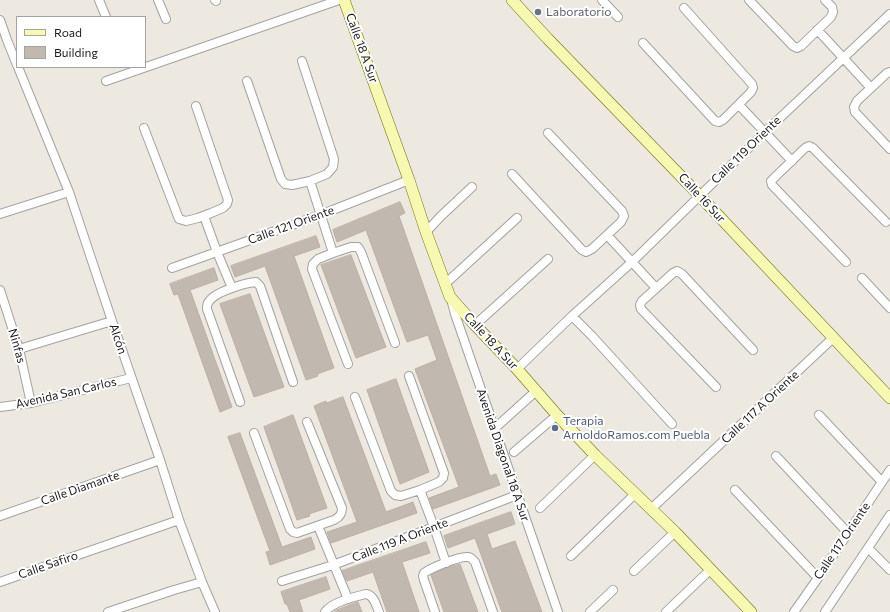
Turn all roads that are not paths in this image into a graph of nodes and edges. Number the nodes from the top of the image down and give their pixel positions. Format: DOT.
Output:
graph roads {
  1 [pos="99,0"];
  2 [pos="158,0"];
  3 [pos="339,0"];
  4 [pos="344,0"];
  5 [pos="512,0"];
  6 [pos="602,0"];
  7 [pos="749,0"];
  8 [pos="825,0"];
  9 [pos="684,8"];
  10 [pos="890,14"];
  11 [pos="106,16"];
  12 [pos="618,17"];
  13 [pos="166,19"];
  14 [pos="0,20"];
  15 [pos="817,30"];
  16 [pos="3,41"];
  17 [pos="643,43"];
  18 [pos="843,58"];
  19 [pos="302,62"];
  20 [pos="16,64"];
  21 [pos="146,67"];
  22 [pos="18,68"];
  23 [pos="143,68"];
  24 [pos="890,72"];
  25 [pos="106,81"];
  26 [pos="247,81"];
  27 [pos="871,88"];
  28 [pos="739,105"];
  29 [pos="196,106"];
  30 [pos="144,128"];
  31 [pos="765,132"];
  32 [pos="548,133"];
  33 [pos="890,149"];
  34 [pos="792,161"];
  35 [pos="512,174"];
  36 [pos="409,180"];
  37 [pos="310,181"];
  38 [pos="472,187"];
  39 [pos="69,192"];
  40 [pos="699,195"];
  41 [pos="0,214"];
  42 [pos="320,215"];
  43 [pos="204,216"];
  44 [pos="516,218"];
  45 [pos="886,222"];
  46 [pos="426,232"];
  47 [pos="607,235"];
  48 [pos="217,252"];
  49 [pos="333,253"];
  50 [pos="548,259"];
  51 [pos="632,262"];
  52 [pos="846,262"];
  53 [pos="172,268"];
  54 [pos="862,278"];
  55 [pos="445,284"];
  56 [pos="232,288"];
  57 [pos="656,288"];
  58 [pos="0,290"];
  59 [pos="450,297"];
  60 [pos="890,308"];
  61 [pos="572,316"];
  62 [pos="112,321"];
  63 [pos="475,325"];
  64 [pos="833,338"];
  65 [pos="395,343"];
  66 [pos="19,349"];
  67 [pos="753,350"];
  68 [pos="348,364"];
  69 [pos="517,369"];
  70 [pos="409,376"];
  71 [pos="131,378"];
  72 [pos="293,382"];
  73 [pos="716,387"];
  74 [pos="536,391"];
  75 [pos="355,397"];
  76 [pos="890,398"];
  77 [pos="240,402"];
  78 [pos="31,403"];
  79 [pos="0,407"];
  80 [pos="557,415"];
  81 [pos="819,415"];
  82 [pos="308,422"];
  83 [pos="672,424"];
  84 [pos="494,429"];
  85 [pos="254,433"];
  86 [pos="514,452"];
  87 [pos="594,455"];
  88 [pos="776,456"];
  89 [pos="160,460"];
  90 [pos="890,470"];
  91 [pos="882,482"];
  92 [pos="420,490"];
  93 [pos="735,490"];
  94 [pos="516,494"];
  95 [pos="635,494"];
  96 [pos="540,508"];
  97 [pos="651,509"];
  98 [pos="0,516"];
  99 [pos="890,516"];
  100 [pos="179,520"];
  101 [pos="318,526"];
  102 [pos="434,527"];
  103 [pos="675,532"];
  104 [pos="848,532"];
  105 [pos="868,548"];
  106 [pos="571,556"];
  107 [pos="446,562"];
  108 [pos="333,565"];
  109 [pos="710,569"];
  110 [pos="890,570"];
  111 [pos="634,571"];
  112 [pos="818,578"];
  113 [pos="282,581"];
  114 [pos="0,582"];
  115 [pos="202,582"];
  116 [pos="613,590"];
  117 [pos="348,599"];
  118 [pos="108,612"];
  119 [pos="215,612"];
  120 [pos="325,612"];
  121 [pos="379,612"];
  122 [pos="435,612"];
  123 [pos="493,612"];
  124 [pos="558,612"];
  125 [pos="590,612"];
  126 [pos="666,612"];
  127 [pos="751,612"];
  128 [pos="794,612"];
  129 [pos="825,612"];
  1 -- 11 [label="street"];
  2 -- 13 [label="street"];
  3 -- 21 [label="street"];
  4 -- 36 [label="street, Calle 18 A Sur"];
  5 -- 40 [label="street, Calle 16 Sur"];
  6 -- 12 [label="street"];
  7 -- 15 [label="street"];
  8 -- 15 [label="street"];
  9 -- 28 [label="street"];
  10 -- 18 [label="street, Calle 119 Oriente"];
  14 -- 16 [label="street, Alcón"];
  15 -- 18 [label="street"];
  16 -- 20 [label="street, Alcón"];
  17 -- 28 [label="street"];
  18 -- 27 [label="street"];
  18 -- 31 [label="street, Calle 119 Oriente"];
  19 -- 37 [label="street"];
  22 -- 39 [label="street, Alcón"];
  23 -- 25 [label="street"];
  24 -- 27 [label="street"];
  26 -- 37 [label="street"];
  27 -- 33 [label="street"];
  28 -- 31 [label="street"];
  29 -- 43 [label="street"];
  30 -- 43 [label="street"];
  31 -- 34 [label="street"];
  31 -- 40 [label="street, Calle 119 Oriente"];
  32 -- 47 [label="street"];
  34 -- 45 [label="street"];
  34 -- 52 [label="street"];
  35 -- 47 [label="street"];
  36 -- 42 [label="street, Calle 121 Oriente"];
  36 -- 46 [label="street, Calle 18 A Sur"];
  37 -- 42 [label="street"];
  38 -- 46 [label="street"];
  39 -- 41 [label="street"];
  39 -- 62 [label="street, Alcón"];
  40 -- 51 [label="street, Calle 119 Oriente"];
  40 -- 64 [label="street, Calle 16 Sur"];
  42 -- 48 [label="street, Calle 121 Oriente"];
  42 -- 49 [label="street"];
  43 -- 48 [label="street"];
  44 -- 55 [label="street"];
  46 -- 55 [label="street, Calle 18 A Sur"];
  47 -- 51 [label="street"];
  48 -- 53 [label="street, Calle 121 Oriente"];
  48 -- 56 [label="street"];
  49 -- 65 [label="street"];
  49 -- 68 [label="street"];
  50 -- 63 [label="street"];
  51 -- 57 [label="street"];
  51 -- 61 [label="street, Calle 119 Oriente"];
  54 -- 60 [label="street"];
  55 -- 59 [label="street, Calle 18 A Sur"];
  56 -- 72 [label="street"];
  56 -- 77 [label="street"];
  57 -- 67 [label="street"];
  57 -- 73 [label="street"];
  58 -- 66 [label="street, Ninfas"];
  59 -- 63 [label="street, Calle 18 A Sur"];
  59 -- 84 [label="street, Avenida Diagonal 18 A Sur"];
  61 -- 69 [label="street, Calle 119 Oriente"];
  61 -- 83 [label="street"];
  62 -- 66 [label="street"];
  62 -- 71 [label="street, Alcón"];
  63 -- 69 [label="street, Calle 18 A Sur"];
  64 -- 76 [label="street, Calle 16 Sur"];
  64 -- 97 [label="street, Calle 117 A Oriente"];
  66 -- 78 [label="street, Ninfas"];
  69 -- 74 [label="street, Calle 18 A Sur"];
  70 -- 92 [label="street"];
  71 -- 78 [label="street, Avenida San Carlos"];
  71 -- 89 [label="street, Alcón"];
  74 -- 80 [label="street, Calle 18 A Sur"];
  74 -- 84 [label="street"];
  75 -- 92 [label="street"];
  78 -- 79 [label="street, Avenida San Carlos"];
  80 -- 86 [label="street"];
  80 -- 87 [label="street, Calle 18 A Sur"];
  81 -- 91 [label="street"];
  82 -- 101 [label="street"];
  84 -- 94 [label="street, Avenida Diagonal 18 A Sur"];
  85 -- 101 [label="street"];
  87 -- 95 [label="street, Calle 18 A Sur"];
  87 -- 96 [label="street"];
  88 -- 104 [label="street"];
  89 -- 98 [label="street, Calle Diamante"];
  89 -- 100 [label="street, Alcón"];
  90 -- 91 [label="street, Calle 117 Oriente"];
  91 -- 104 [label="street, Calle 117 Oriente"];
  92 -- 102 [label="street"];
  93 -- 112 [label="street"];
  94 -- 102 [label="street, Calle 119 A Oriente"];
  94 -- 124 [label="street, Avenida Diagonal 18 A Sur"];
  95 -- 97 [label="street, Calle 18 A Sur"];
  95 -- 106 [label="street"];
  97 -- 103 [label="street, Calle 18 A Sur"];
  99 -- 105 [label="street"];
  100 -- 114 [label="street, Calle Safiro"];
  100 -- 115 [label="street, Alcón"];
  101 -- 108 [label="street"];
  102 -- 107 [label="street"];
  102 -- 108 [label="street, Calle 119 A Oriente"];
  103 -- 109 [label="street, Calle 18 A Sur"];
  103 -- 111 [label="street"];
  104 -- 112 [label="street, Calle 117 Oriente"];
  105 -- 110 [label="street"];
  105 -- 129 [label="street"];
  107 -- 122 [label="street"];
  107 -- 123 [label="street"];
  108 -- 113 [label="street, Calle 119 A Oriente"];
  108 -- 117 [label="street"];
  109 -- 126 [label="street"];
  109 -- 127 [label="street, Calle 18 A Sur"];
  112 -- 128 [label="street, Calle 117 Oriente"];
  115 -- 118 [label="street"];
  115 -- 119 [label="street, Alcón"];
  116 -- 125 [label="street"];
  117 -- 120 [label="street"];
  117 -- 121 [label="street"];
}
